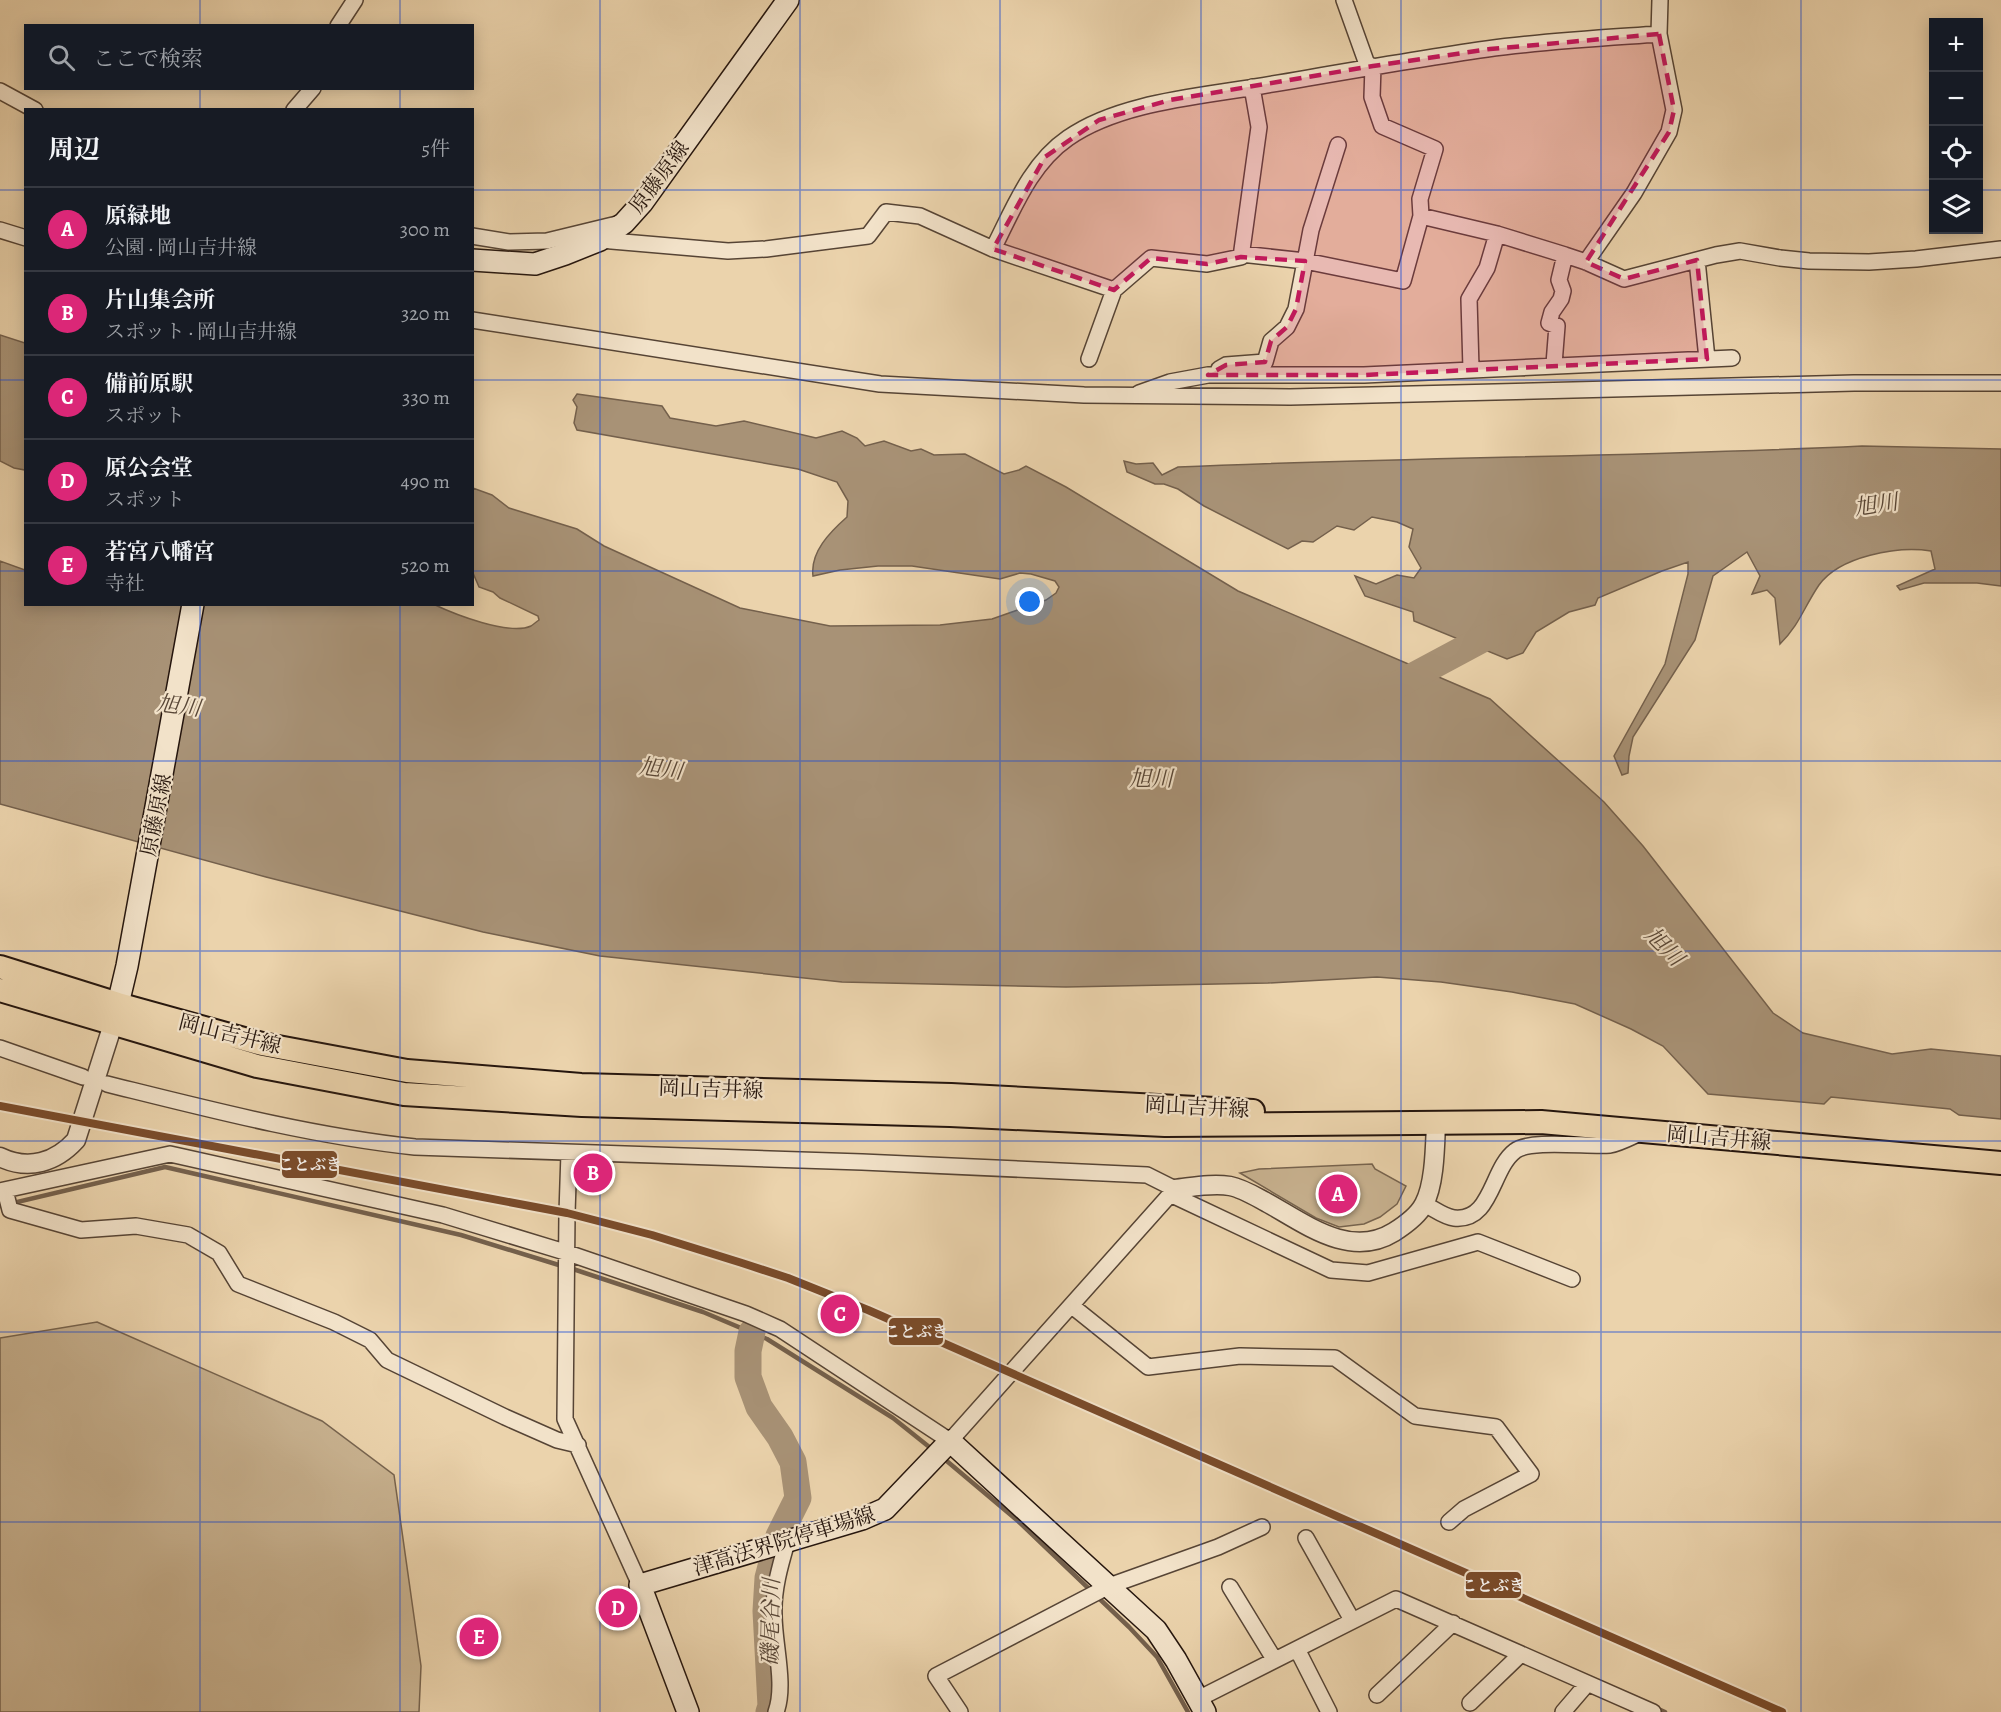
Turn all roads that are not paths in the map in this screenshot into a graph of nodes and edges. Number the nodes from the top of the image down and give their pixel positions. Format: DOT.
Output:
graph roads {
  1 [pos="355,0"];
  2 [pos="789,0"];
  3 [pos="1344,0"];
  4 [pos="1660,0"];
  5 [pos="339,24"];
  6 [pos="1659,34"];
  7 [pos="1370,67"];
  8 [pos="1252,87"];
  9 [pos="311,90"];
  10 [pos="0,91"];
  11 [pos="31,108"];
  12 [pos="296,108"];
  13 [pos="1338,145"];
  14 [pos="1421,216"];
  15 [pos="624,223"];
  16 [pos="0,230"];
  17 [pos="1497,234"];
  18 [pos="474,236"];
  19 [pos="24,237"];
  20 [pos="600,240"];
  21 [pos="993,249"];
  22 [pos="2001,249"];
  23 [pos="1241,254"];
  24 [pos="1566,255"];
  25 [pos="474,260"];
  26 [pos="1697,260"];
  27 [pos="1305,261"];
  28 [pos="1586,262"];
  29 [pos="1114,290"];
  30 [pos="474,320"];
  31 [pos="1732,357"];
  32 [pos="1089,359"];
  33 [pos="1707,359"];
  34 [pos="1554,364"];
  35 [pos="1471,369"];
  36 [pos="1208,375"];
  37 [pos="2001,383"];
  38 [pos="1128,397"];
  39 [pos="194,606"];
  40 [pos="0,967"];
  41 [pos="0,990"];
  42 [pos="115,1014"];
  43 [pos="0,1048"];
  44 [pos="83,1077"];
  45 [pos="107,1084"];
  46 [pos="1436,1123"];
  47 [pos="1643,1132"];
  48 [pos="569,1153"];
  49 [pos="0,1157"];
  50 [pos="2001,1163"];
  51 [pos="1173,1192"];
  52 [pos="6,1198"];
  53 [pos="1424,1204"];
  54 [pos="567,1262"];
  55 [pos="1572,1280"];
  56 [pos="1072,1306"];
  57 [pos="578,1446"];
  58 [pos="943,1449"];
  59 [pos="1449,1522"];
  60 [pos="1262,1527"];
  61 [pos="1306,1538"];
  62 [pos="780,1544"];
  63 [pos="640,1585"];
  64 [pos="1230,1587"];
  65 [pos="1099,1592"];
  66 [pos="1352,1620"];
  67 [pos="1453,1623"];
  68 [pos="1297,1649"];
  69 [pos="1521,1654"];
  70 [pos="1274,1659"];
  71 [pos="1587,1684"];
  72 [pos="1377,1695"];
  73 [pos="1470,1703"];
  74 [pos="1202,1706"];
  75 [pos="688,1712"];
  76 [pos="776,1712"];
  77 [pos="960,1712"];
  78 [pos="1329,1712"];
  79 [pos="1563,1712"];
  80 [pos="1653,1712"];
  1 -- 5 [label="street"];
  2 -- 15 [label="main road, 原藤原線"];
  3 -- 7 [label="street"];
  4 -- 6 [label="street"];
  6 -- 7 [label="street"];
  6 -- 28 [label="street"];
  7 -- 8 [label="street"];
  7 -- 14 [label="street"];
  8 -- 21 [label="street"];
  8 -- 23 [label="street"];
  9 -- 12 [label="street"];
  10 -- 11 [label="street"];
  13 -- 27 [label="street"];
  14 -- 17 [label="street"];
  14 -- 27 [label="street"];
  15 -- 18 [label="street"];
  15 -- 20 [label="main road, 原藤原線"];
  16 -- 19 [label="street"];
  17 -- 24 [label="street"];
  17 -- 35 [label="street"];
  20 -- 21 [label="street"];
  20 -- 25 [label="main road, 原藤原線"];
  21 -- 29 [label="street"];
  22 -- 26 [label="street"];
  23 -- 27 [label="street"];
  23 -- 29 [label="street"];
  24 -- 28 [label="street"];
  24 -- 34 [label="street"];
  26 -- 28 [label="street"];
  26 -- 33 [label="street"];
  27 -- 36 [label="street"];
  29 -- 32 [label="street"];
  30 -- 38 [label="street"];
  31 -- 33 [label="street"];
  33 -- 34 [label="street"];
  34 -- 35 [label="street"];
  35 -- 36 [label="street"];
  36 -- 38 [label="street"];
  37 -- 38 [label="street"];
  39 -- 42 [label="main road, 原藤原線"];
  40 -- 42 [label="main road, 岡山吉井線"];
  41 -- 42 [label="main road, 岡山吉井線"];
  42 -- 46 [label="main road, 岡山吉井線"];
  42 -- 49 [label="street"];
  43 -- 44 [label="street"];
  45 -- 48 [label="street"];
  46 -- 47 [label="main road, 岡山吉井線"];
  46 -- 53 [label="street"];
  47 -- 50 [label="main road, 岡山吉井線"];
  47 -- 53 [label="street"];
  48 -- 51 [label="street"];
  48 -- 54 [label="street"];
  51 -- 53 [label="street"];
  51 -- 55 [label="street"];
  51 -- 56 [label="street"];
  52 -- 54 [label="street"];
  52 -- 57 [label="street"];
  54 -- 57 [label="street"];
  54 -- 58 [label="street"];
  56 -- 58 [label="street"];
  56 -- 59 [label="street"];
  57 -- 63 [label="street"];
  58 -- 62 [label="main road, 津高法界院停車場線"];
  58 -- 65 [label="main road"];
  60 -- 65 [label="street"];
  61 -- 66 [label="street"];
  62 -- 63 [label="main road, 津高法界院停車場線"];
  62 -- 76 [label="street"];
  63 -- 75 [label="main road"];
  64 -- 70 [label="street"];
  65 -- 74 [label="main road"];
  65 -- 77 [label="street"];
  66 -- 67 [label="street"];
  66 -- 68 [label="street"];
  67 -- 69 [label="street"];
  67 -- 72 [label="street"];
  68 -- 70 [label="street"];
  68 -- 78 [label="street"];
  69 -- 71 [label="street"];
  69 -- 73 [label="street"];
  70 -- 74 [label="street"];
  71 -- 79 [label="street"];
  71 -- 80 [label="street"];
}
